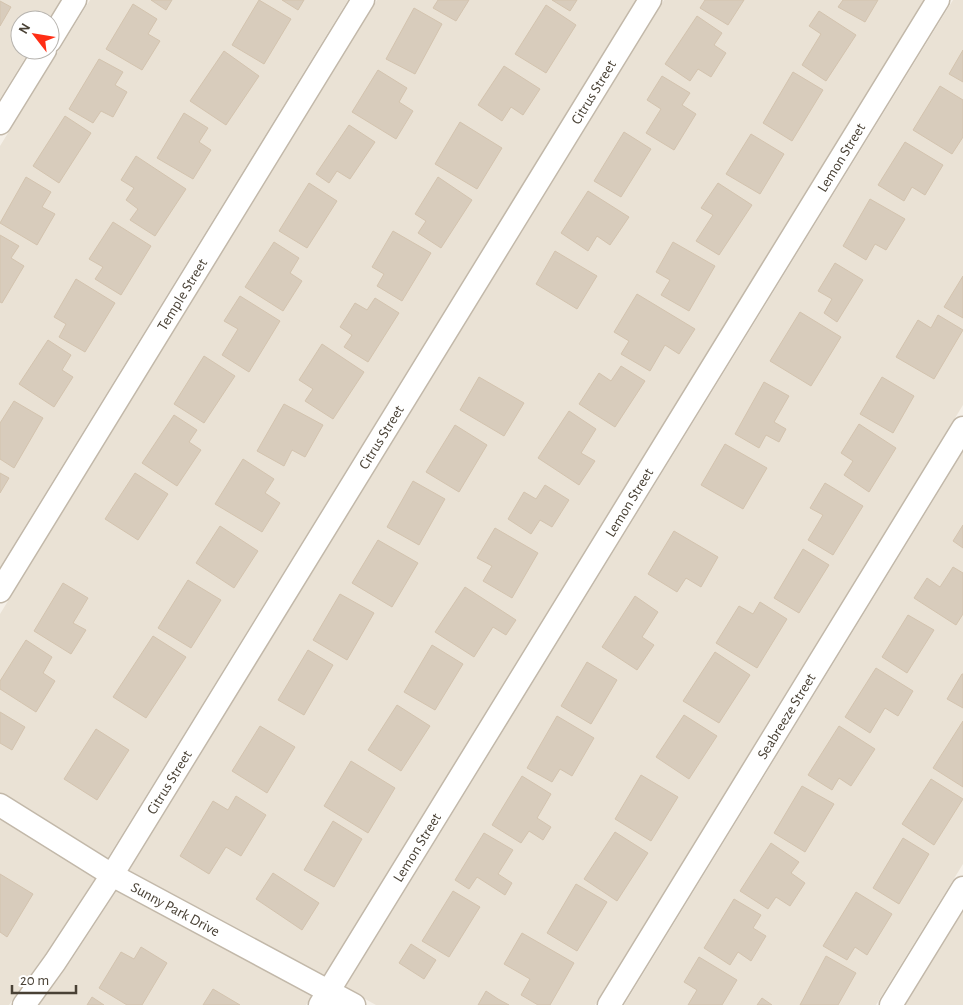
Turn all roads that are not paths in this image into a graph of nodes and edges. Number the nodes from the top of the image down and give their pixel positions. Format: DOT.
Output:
graph roads {
  1 [pos="76,0"];
  2 [pos="363,0"];
  3 [pos="650,0"];
  4 [pos="938,0"];
  5 [pos="60,26"];
  6 [pos="39,60"];
  7 [pos="0,123"];
  8 [pos="963,428"];
  9 [pos="0,590"];
  10 [pos="0,805"];
  11 [pos="112,874"];
  12 [pos="963,888"];
  13 [pos="325,998"];
  14 [pos="24,1005"];
  15 [pos="354,1005"];
  16 [pos="609,1005"];
  17 [pos="891,1005"];
  1 -- 5 [label="street"];
  2 -- 9 [label="street, Temple Street"];
  3 -- 11 [label="street, Citrus Street"];
  4 -- 13 [label="street, Lemon Street"];
  6 -- 7 [label="street"];
  8 -- 16 [label="street, Seabreeze Street"];
  10 -- 11 [label="street, Sunny Park Drive"];
  11 -- 13 [label="street, Sunny Park Drive"];
  11 -- 14 [label="street, Citrus Street"];
  12 -- 17 [label="street"];
  13 -- 15 [label="street, Sunny Park Drive"];
}
